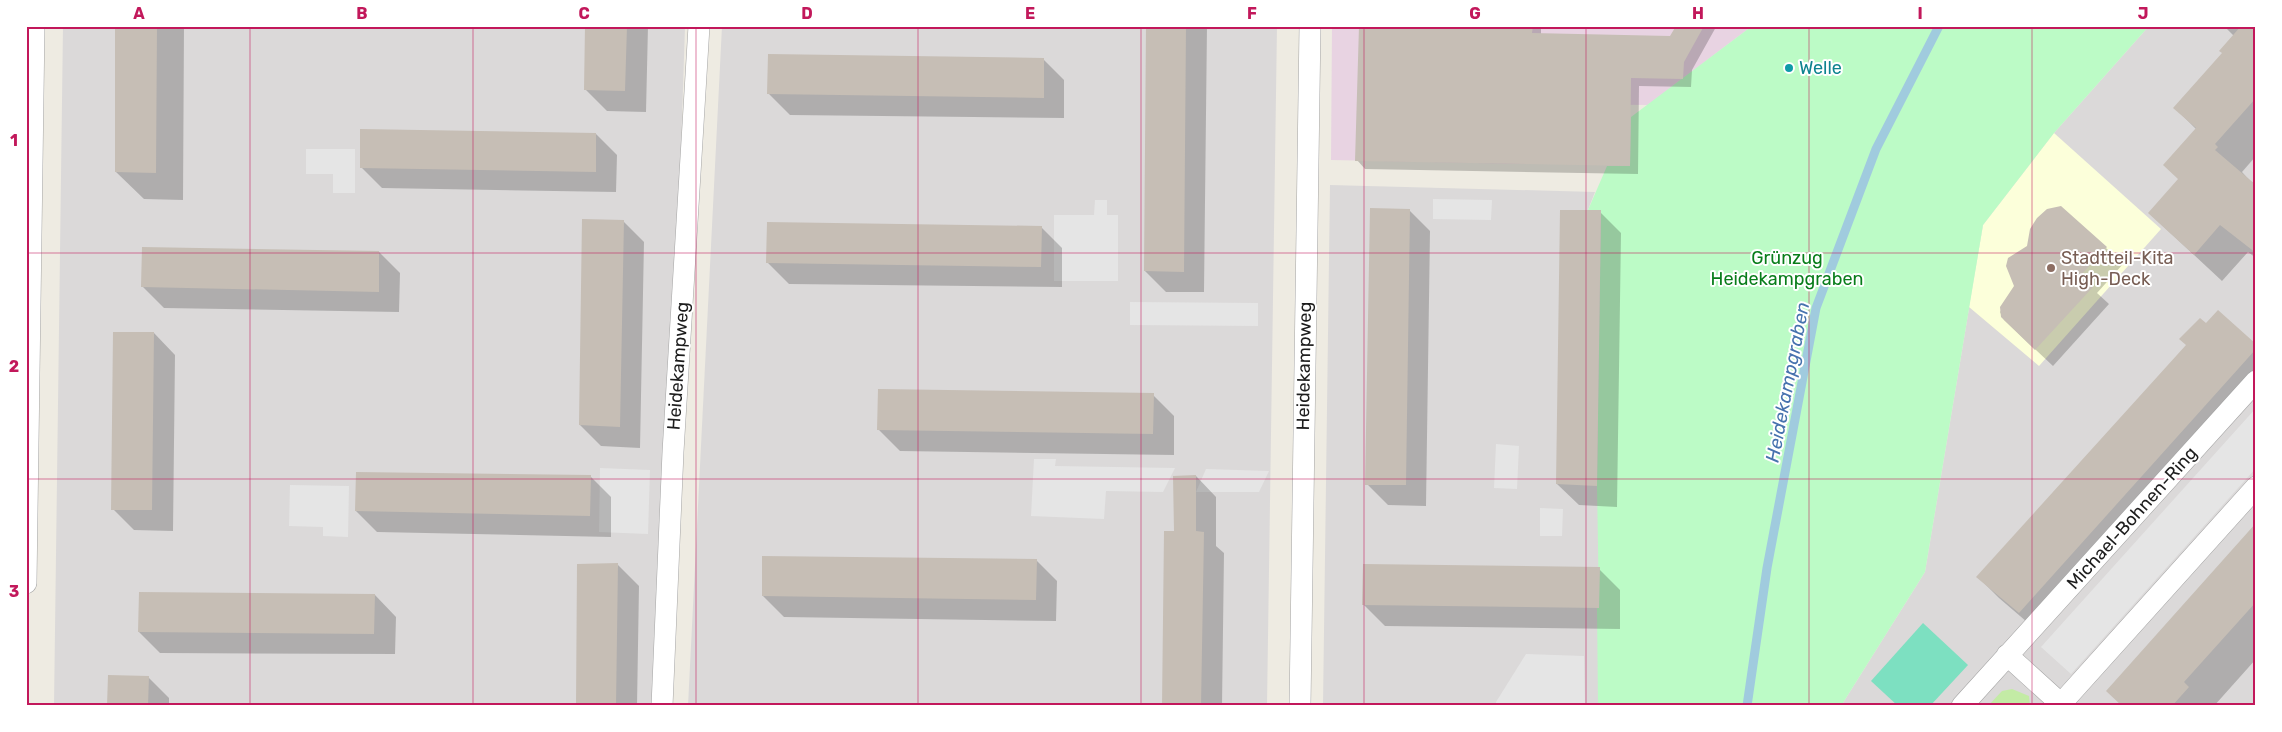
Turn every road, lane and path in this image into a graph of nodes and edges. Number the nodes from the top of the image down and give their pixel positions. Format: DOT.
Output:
graph roads {
  1 [pos="34,26"];
  2 [pos="699,26"];
  3 [pos="1310,26"];
  4 [pos="2256,381"];
  5 [pos="2256,487"];
  6 [pos="26,583"];
  7 [pos="2007,655"];
  8 [pos="2060,705"];
  9 [pos="662,706"];
  10 [pos="1300,706"];
  11 [pos="1962,706"];
  1 -- 6 [label="street"];
  2 -- 9 [label="street, Heidekampweg"];
  3 -- 10 [label="street, Heidekampweg"];
  4 -- 7 [label="street, Michael-Bohnen-Ring"];
  5 -- 8 [label="street"];
  7 -- 8 [label="street"];
  7 -- 11 [label="street, Michael-Bohnen-Ring"];
}
